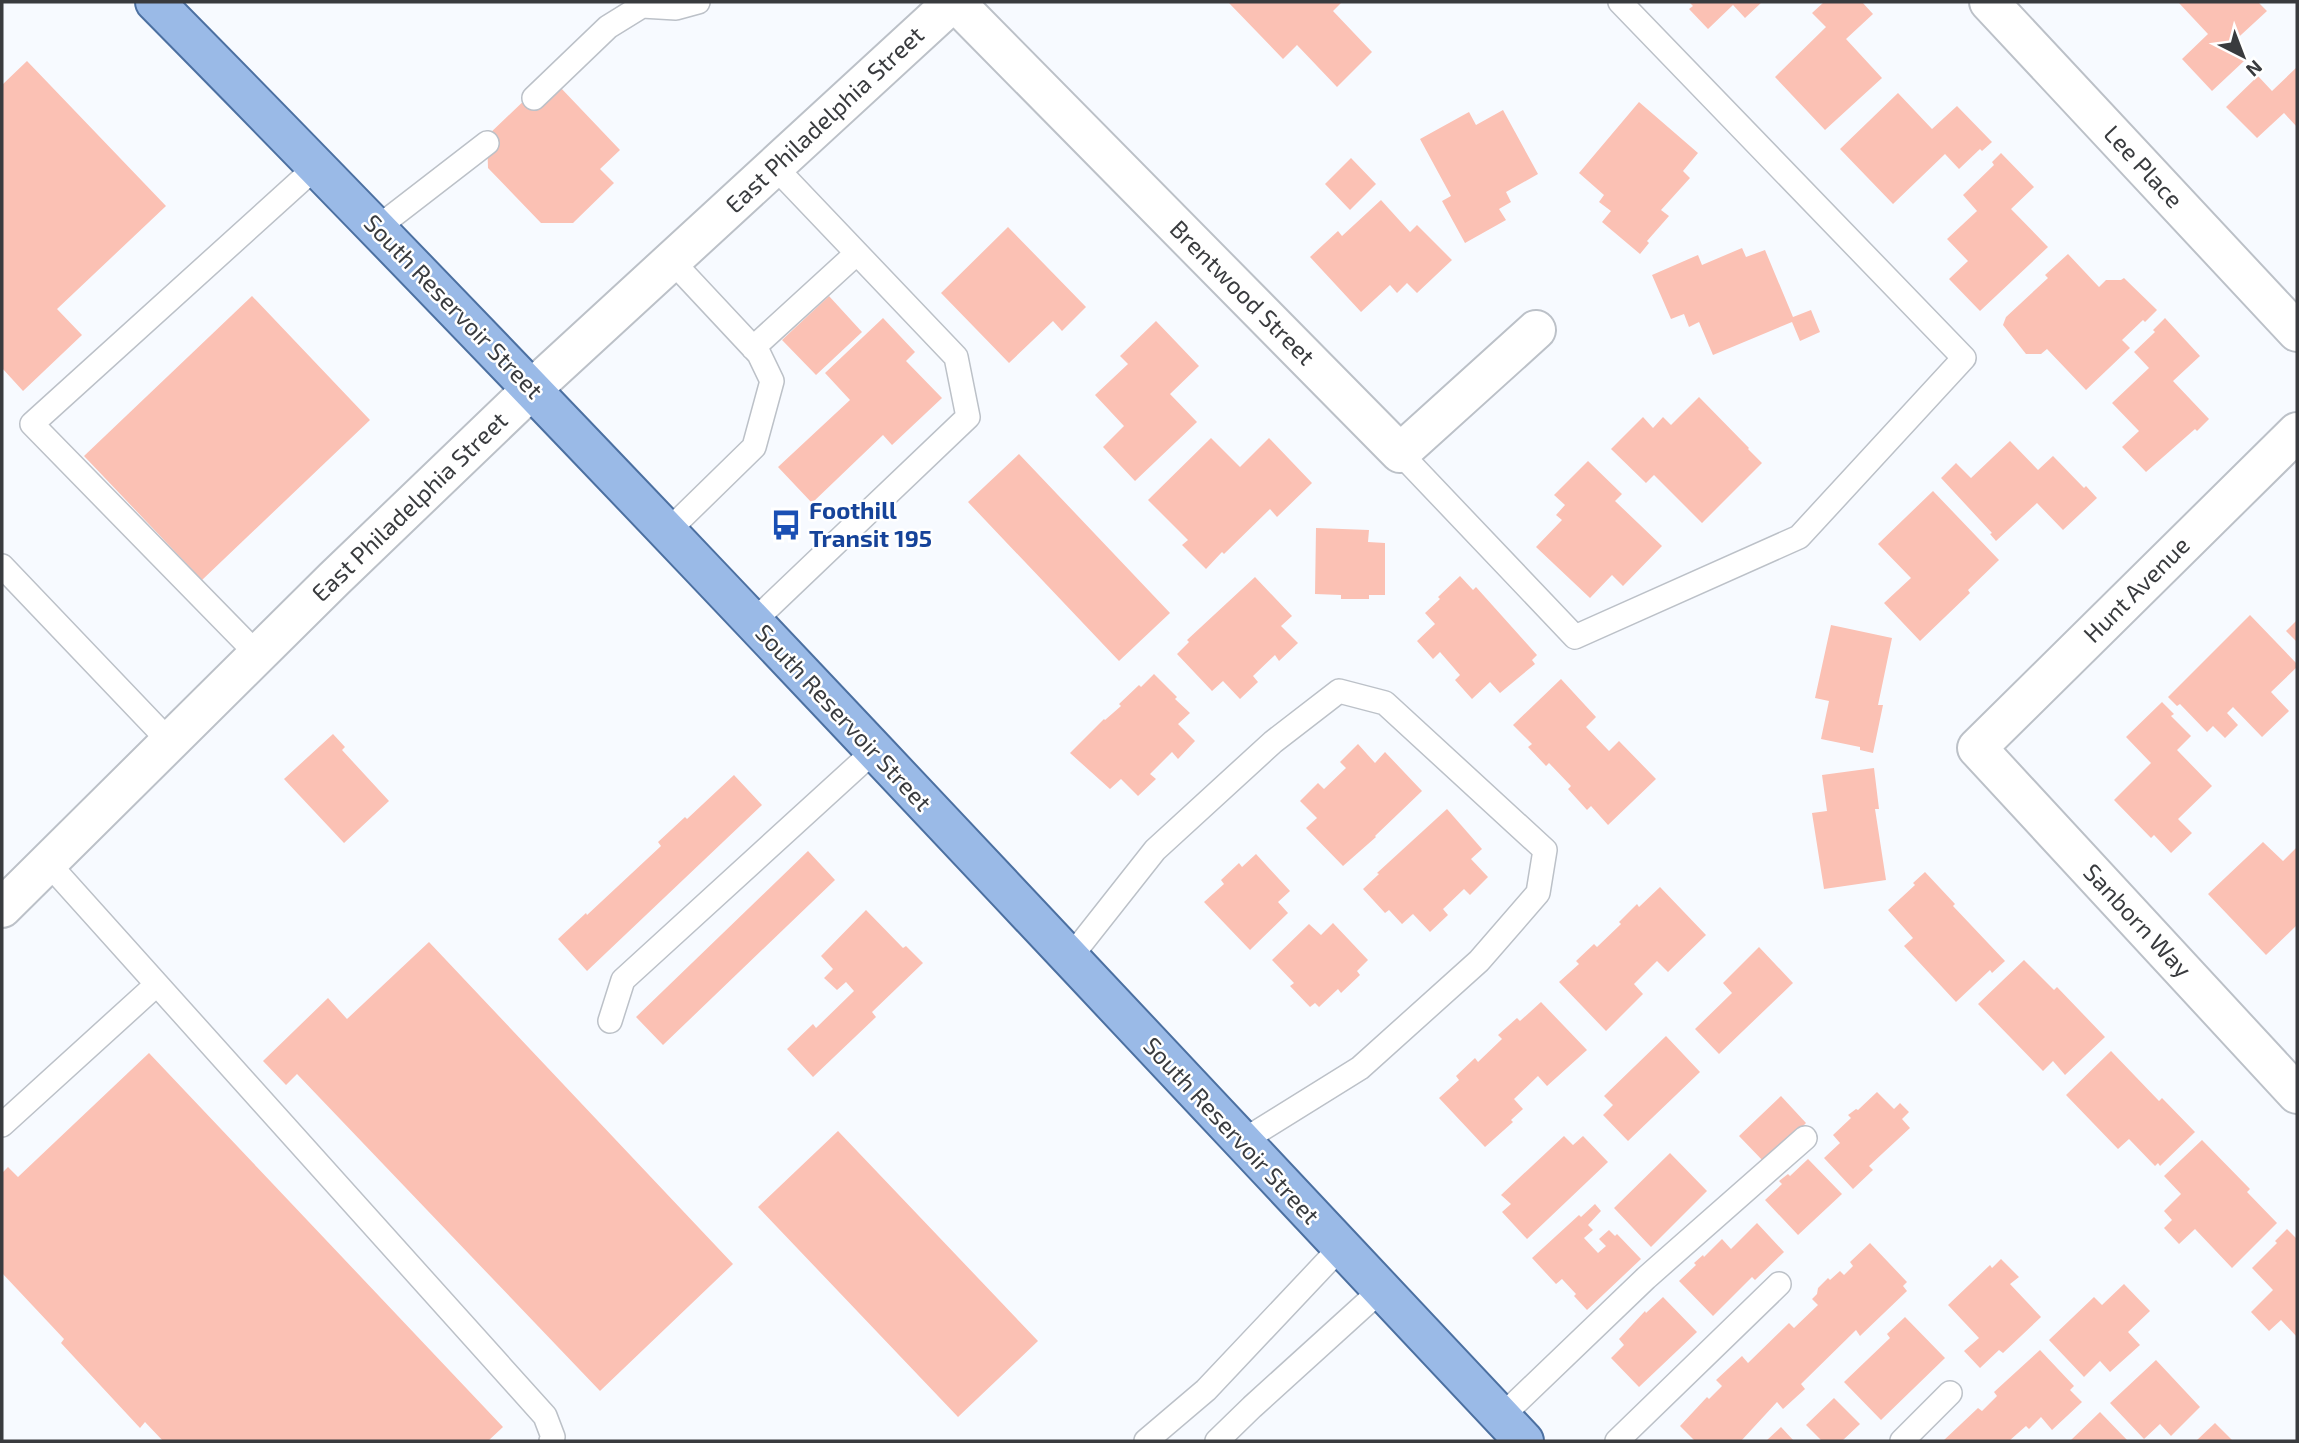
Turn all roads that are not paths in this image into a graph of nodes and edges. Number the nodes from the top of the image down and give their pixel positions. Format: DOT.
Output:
graph roads {
  1 [pos="155,2"];
  2 [pos="698,2"];
  3 [pos="954,2"];
  4 [pos="1620,2"];
  5 [pos="1989,2"];
  6 [pos="534,98"];
  7 [pos="487,143"];
  8 [pos="317,166"];
  9 [pos="774,166"];
  10 [pos="377,228"];
  11 [pos="857,253"];
  12 [pos="672,261"];
  13 [pos="1536,330"];
  14 [pos="2297,332"];
  15 [pos="753,348"];
  16 [pos="532,389"];
  17 [pos="2297,432"];
  18 [pos="1400,453"];
  19 [pos="667,532"];
  20 [pos="2,566"];
  21 [pos="752,623"];
  22 [pos="258,655"];
  23 [pos="170,742"];
  24 [pos="1977,748"];
  25 [pos="874,751"];
  26 [pos="48,863"];
  27 [pos="2,908"];
  28 [pos="1069,959"];
  29 [pos="156,985"];
  30 [pos="610,1021"];
  31 [pos="2297,1094"];
  32 [pos="2,1125"];
  33 [pos="1805,1138"];
  34 [pos="1241,1142"];
  35 [pos="1341,1248"];
  36 [pos="1779,1284"];
  37 [pos="1381,1290"];
  38 [pos="1950,1393"];
  39 [pos="1512,1429"];
  40 [pos="551,1441"];
  41 [pos="1146,1441"];
  42 [pos="1217,1441"];
  43 [pos="1617,1441"];
  44 [pos="1902,1441"];
  1 -- 8 [label="main road, South Reservoir Street"];
  2 -- 6 [label="lane"];
  3 -- 9 [label="street, East Philadelphia Street"];
  3 -- 18 [label="street, Brentwood Street"];
  4 -- 18 [label="lane"];
  5 -- 14 [label="street, Lee Place"];
  7 -- 10 [label="lane"];
  8 -- 10 [label="main road, South Reservoir Street"];
  8 -- 22 [label="lane"];
  9 -- 11 [label="lane"];
  9 -- 12 [label="street, East Philadelphia Street"];
  10 -- 16 [label="main road, South Reservoir Street"];
  11 -- 15 [label="lane"];
  11 -- 21 [label="lane"];
  12 -- 15 [label="lane"];
  12 -- 16 [label="street, East Philadelphia Street"];
  13 -- 18 [label="street"];
  15 -- 19 [label="lane"];
  16 -- 19 [label="main road, South Reservoir Street"];
  16 -- 22 [label="street, East Philadelphia Street"];
  17 -- 24 [label="street, Hunt Avenue"];
  19 -- 21 [label="main road, South Reservoir Street"];
  20 -- 23 [label="lane"];
  21 -- 25 [label="main road, South Reservoir Street"];
  22 -- 23 [label="street, East Philadelphia Street"];
  23 -- 26 [label="street, East Philadelphia Street"];
  24 -- 31 [label="street, Sanborn Way"];
  25 -- 28 [label="main road, South Reservoir Street"];
  25 -- 30 [label="lane"];
  26 -- 27 [label="street, East Philadelphia Street"];
  26 -- 29 [label="lane"];
  28 -- 34 [label="main road, South Reservoir Street"];
  28 -- 34 [label="lane"];
  29 -- 32 [label="lane"];
  29 -- 40 [label="lane"];
  33 -- 39 [label="lane"];
  34 -- 35 [label="main road, South Reservoir Street"];
  35 -- 37 [label="main road, South Reservoir Street"];
  35 -- 41 [label="lane"];
  36 -- 43 [label="lane"];
  37 -- 39 [label="main road, South Reservoir Street"];
  37 -- 42 [label="lane"];
  38 -- 44 [label="lane"];
}
